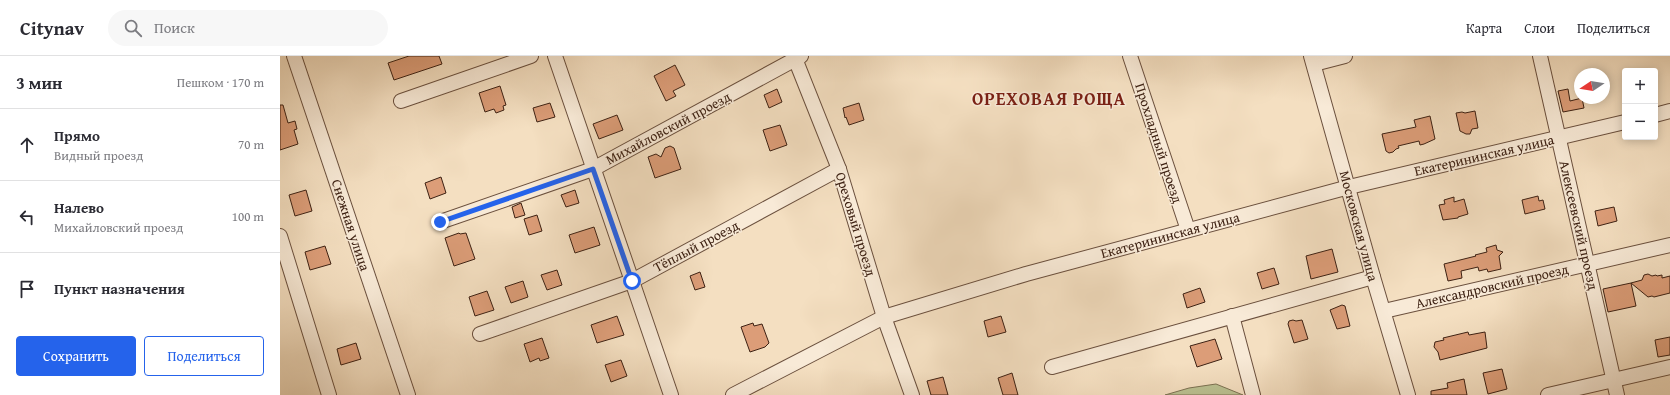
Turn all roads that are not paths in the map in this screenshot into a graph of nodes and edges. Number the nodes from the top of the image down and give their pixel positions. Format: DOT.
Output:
graph roads {
  1 [pos="294,56"];
  2 [pos="531,56"];
  3 [pos="555,56"];
  4 [pos="1130,56"];
  5 [pos="1345,56"];
  6 [pos="1540,56"];
  7 [pos="797,57"];
  8 [pos="1312,60"];
  9 [pos="401,101"];
  10 [pos="1670,111"];
  11 [pos="1658,114"];
  12 [pos="1622,123"];
  13 [pos="1558,137"];
  14 [pos="593,169"];
  15 [pos="839,169"];
  16 [pos="1349,187"];
  17 [pos="440,222"];
  18 [pos="1188,230"];
  19 [pos="280,236"];
  20 [pos="1670,246"];
  21 [pos="1588,264"];
  22 [pos="1373,277"];
  23 [pos="632,281"];
  24 [pos="1384,311"];
  25 [pos="1232,316"];
  26 [pos="884,317"];
  27 [pos="480,334"];
  28 [pos="1052,367"];
  29 [pos="1670,367"];
  30 [pos="1614,380"];
  31 [pos="329,395"];
  32 [pos="408,395"];
  33 [pos="671,395"];
  34 [pos="733,395"];
  35 [pos="912,395"];
  36 [pos="1253,395"];
  37 [pos="1408,395"];
  38 [pos="1548,395"];
  39 [pos="1617,395"];
  1 -- 32 [label="street, Снежная улица"];
  2 -- 9 [label="street"];
  3 -- 14 [label="street"];
  4 -- 18 [label="street, Прохладный проезд"];
  5 -- 8 [label="street"];
  6 -- 13 [label="street, Алексеевский проезд"];
  7 -- 14 [label="street, Михайловский проезд"];
  7 -- 15 [label="street, Ореховый проезд"];
  8 -- 16 [label="street, Московская улица"];
  10 -- 11 [label="street"];
  12 -- 13 [label="street, Екатерининская улица"];
  13 -- 16 [label="street, Екатерининская улица"];
  13 -- 21 [label="street, Алексеевский проезд"];
  14 -- 17 [label="street, Михайловский проезд"];
  14 -- 23 [label="street"];
  15 -- 23 [label="street, Тёплый проезд"];
  15 -- 26 [label="street, Ореховый проезд"];
  16 -- 18 [label="street, Екатерининская улица"];
  16 -- 22 [label="street, Московская улица"];
  18 -- 26 [label="street, Екатерининская улица"];
  19 -- 31 [label="street"];
  20 -- 21 [label="street, Александровский проезд"];
  21 -- 24 [label="street, Александровский проезд"];
  21 -- 30 [label="street, Алексеевский проезд"];
  22 -- 24 [label="street, Московская улица"];
  22 -- 25 [label="street"];
  23 -- 27 [label="street, Тёплый проезд"];
  23 -- 33 [label="street"];
  24 -- 37 [label="street, Московская улица"];
  25 -- 28 [label="street"];
  25 -- 36 [label="street"];
  26 -- 34 [label="street, Екатерининская улица"];
  26 -- 35 [label="street, Ореховый проезд"];
  29 -- 30 [label="street"];
  30 -- 38 [label="street"];
  30 -- 39 [label="street, Алексеевский проезд"];
}
